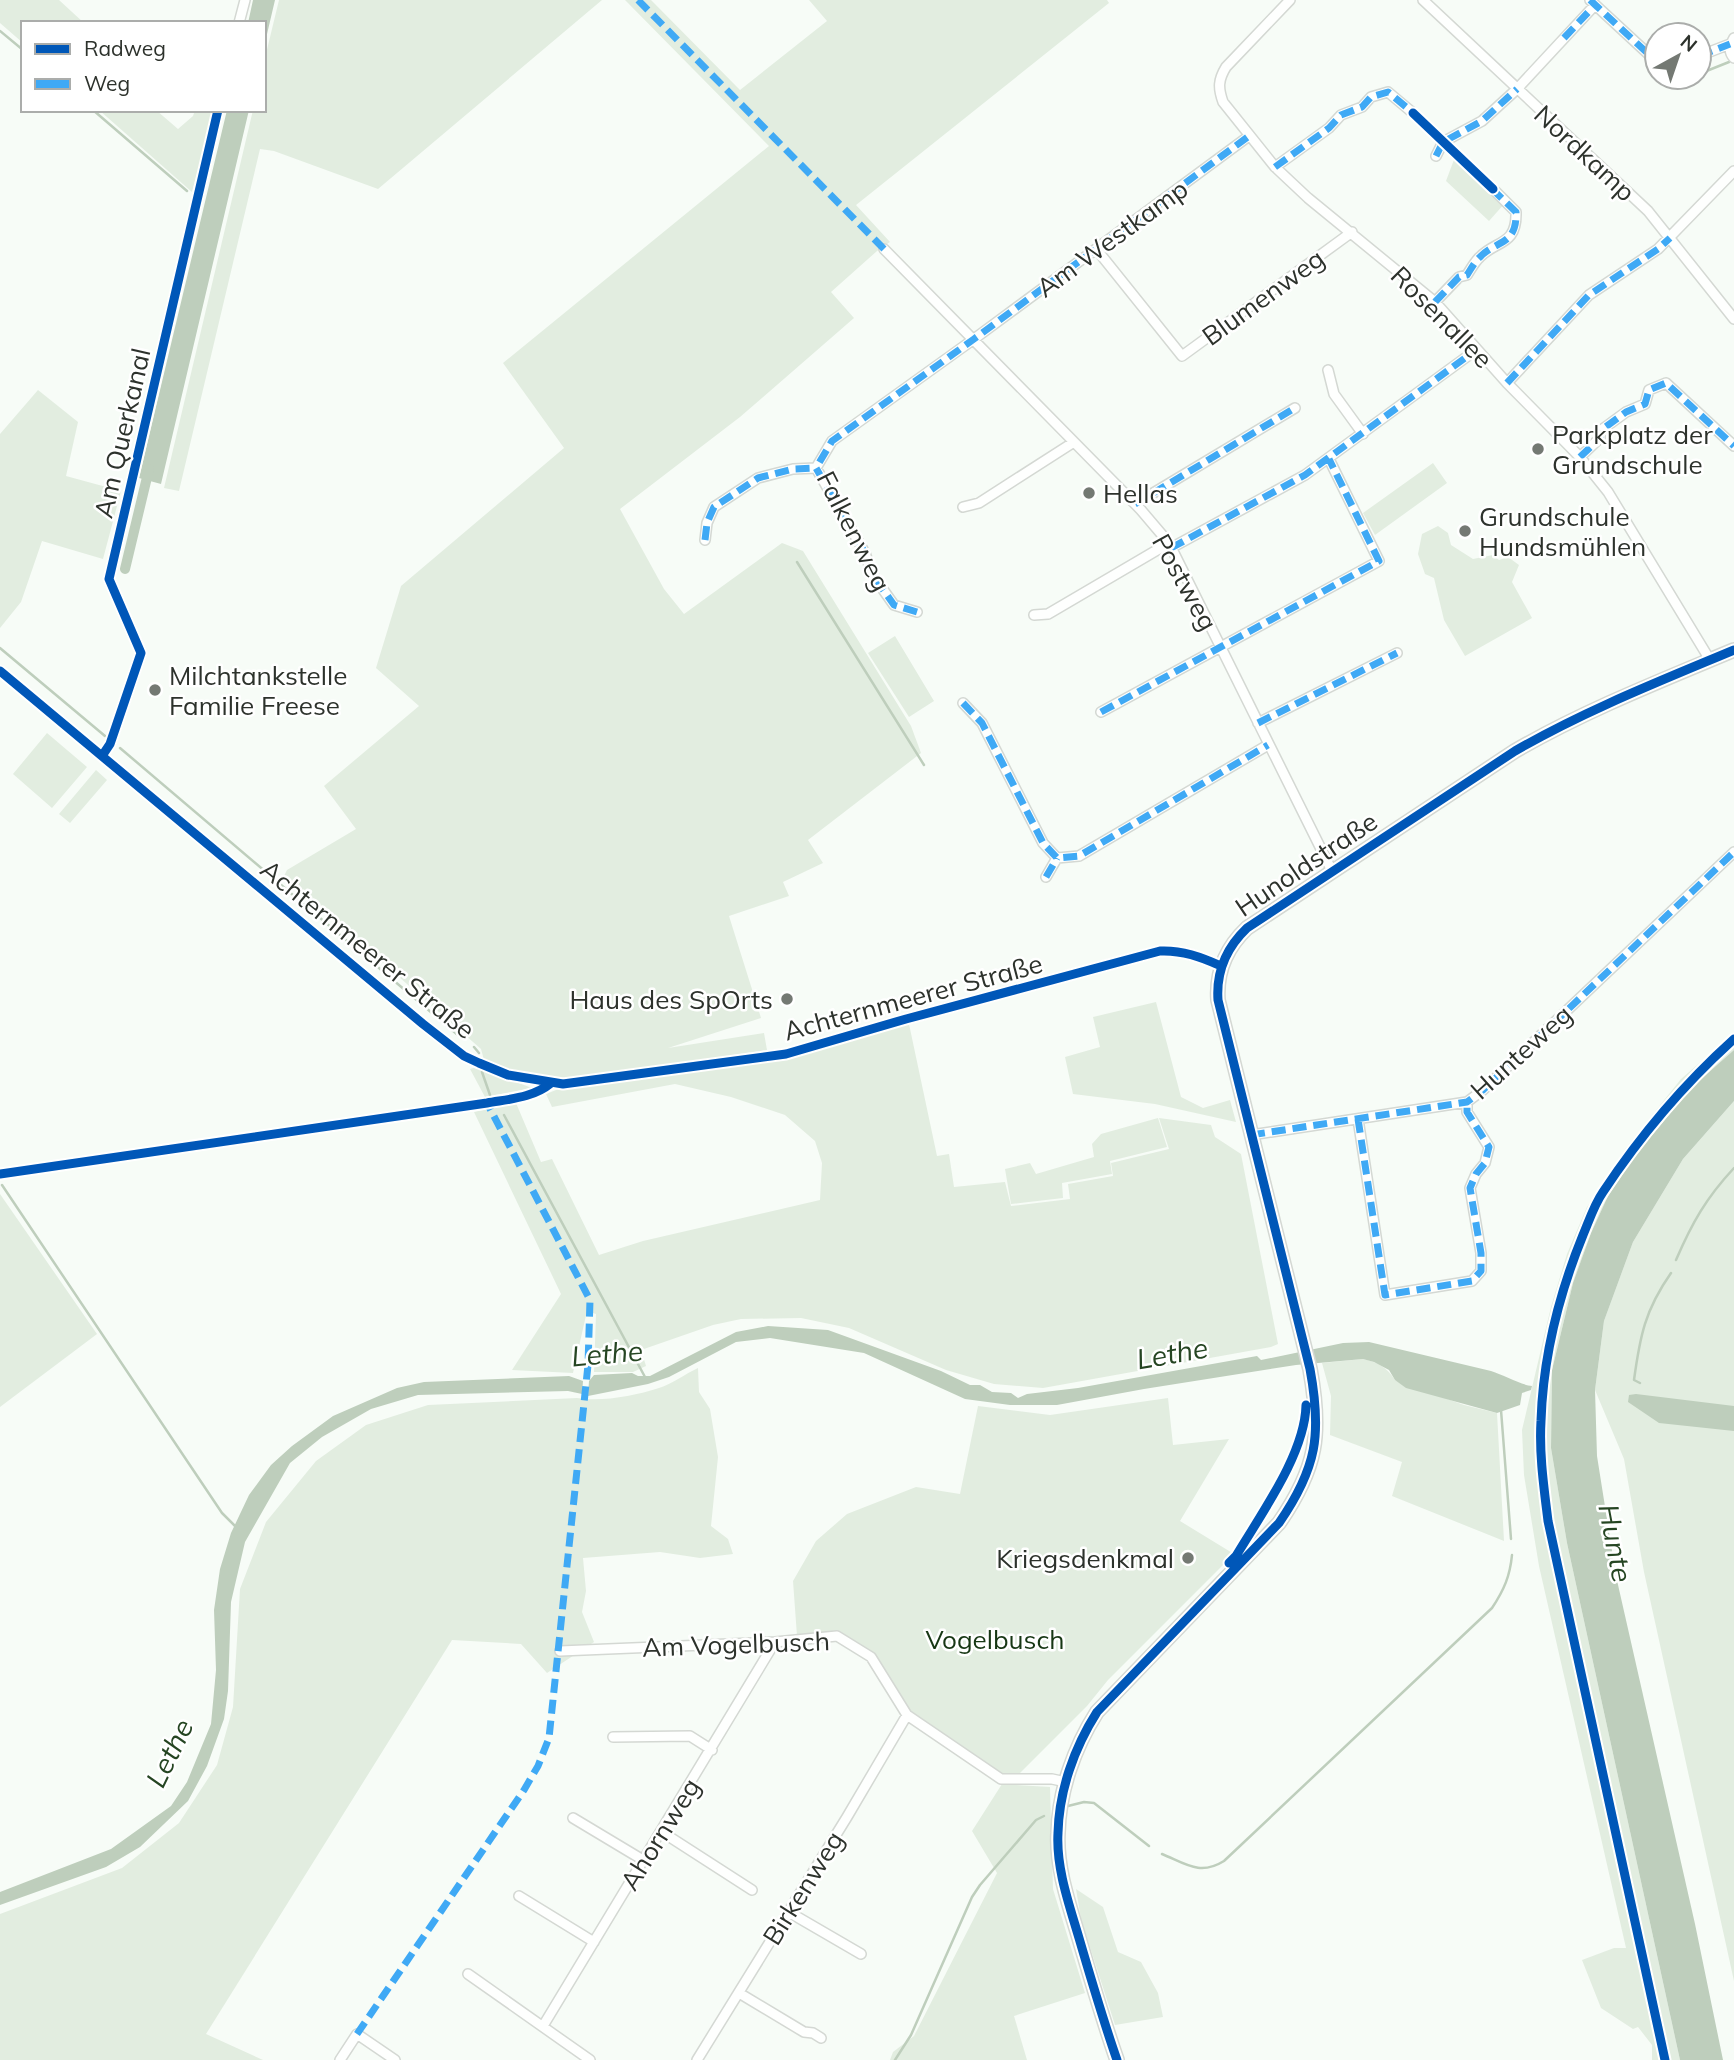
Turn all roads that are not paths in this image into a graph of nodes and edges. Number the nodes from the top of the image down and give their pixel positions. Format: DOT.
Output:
graph roads {
  1 [pos="244,0"];
  2 [pos="1290,0"];
  3 [pos="1423,0"];
  4 [pos="1592,2"];
  5 [pos="239,21"];
  6 [pos="1732,41"];
  7 [pos="1643,49"];
  8 [pos="1713,50"];
  9 [pos="1734,58"];
  10 [pos="1517,89"];
  11 [pos="218,112"];
  12 [pos="1413,113"];
  13 [pos="1249,136"];
  14 [pos="1436,156"];
  15 [pos="1275,167"];
  16 [pos="1734,171"];
  17 [pos="1493,189"];
  18 [pos="1352,232"];
  19 [pos="1670,238"];
  20 [pos="884,249"];
  21 [pos="1097,250"];
  22 [pos="1435,302"];
  23 [pos="1734,318"];
  24 [pos="974,340"];
  25 [pos="1476,350"];
  26 [pos="1328,370"];
  27 [pos="1507,383"];
  28 [pos="1295,408"];
  29 [pos="1363,434"];
  30 [pos="1073,442"];
  31 [pos="1734,446"];
  32 [pos="1580,457"];
  33 [pos="1328,459"];
  34 [pos="816,468"];
  35 [pos="1135,504"];
  36 [pos="963,507"];
  37 [pos="705,540"];
  38 [pos="1170,546"];
  39 [pos="917,612"];
  40 [pos="1034,615"];
  41 [pos="1220,648"];
  42 [pos="1734,650"];
  43 [pos="1397,653"];
  44 [pos="1710,660"];
  45 [pos="0,671"];
  46 [pos="963,703"];
  47 [pos="1101,712"];
  48 [pos="1258,723"];
  49 [pos="1268,745"];
  50 [pos="102,756"];
  51 [pos="1734,852"];
  52 [pos="1056,858"];
  53 [pos="1332,871"];
  54 [pos="1046,877"];
  55 [pos="1221,966"];
  56 [pos="1467,1102"];
  57 [pos="1358,1119"];
  58 [pos="1251,1135"];
  59 [pos="775,1642"];
  60 [pos="560,1651"];
  61 [pos="907,1715"];
  62 [pos="613,1737"];
  63 [pos="712,1750"];
  64 [pos="1066,1782"];
  65 [pos="573,1818"];
  66 [pos="662,1832"];
  67 [pos="643,1860"];
  68 [pos="752,1890"];
  69 [pos="519,1896"];
  70 [pos="787,1911"];
  71 [pos="594,1942"];
  72 [pos="861,1954"];
  73 [pos="468,1974"];
  74 [pos="739,1993"];
  75 [pos="544,2026"];
  76 [pos="821,2038"];
  77 [pos="340,2060"];
  78 [pos="395,2060"];
  79 [pos="590,2060"];
  80 [pos="697,2060"];
  81 [pos="1117,2060"];
  1 -- 5 [label="street"];
  2 -- 13 [label="street, Rosenallee"];
  3 -- 10 [label="street, Nordkamp"];
  4 -- 7 [label="street"];
  4 -- 10 [label="street"];
  6 -- 8 [label="street"];
  6 -- 9 [label="street"];
  10 -- 14 [label="street"];
  10 -- 19 [label="street, Nordkamp"];
  11 -- 50 [label="street, Am Querkanal"];
  12 -- 15 [label="street"];
  13 -- 15 [label="street, Rosenallee"];
  13 -- 21 [label="street, Am Westkamp"];
  15 -- 18 [label="street, Rosenallee"];
  16 -- 19 [label="street"];
  17 -- 22 [label="street"];
  18 -- 21 [label="street, Blumenweg"];
  18 -- 22 [label="street, Rosenallee"];
  19 -- 23 [label="street, Nordkamp"];
  19 -- 27 [label="street"];
  20 -- 24 [label="street, Postweg"];
  21 -- 24 [label="street, Am Westkamp"];
  22 -- 25 [label="street, Rosenallee"];
  24 -- 30 [label="street, Postweg"];
  24 -- 34 [label="street, Falkenweg"];
  25 -- 27 [label="street, Rosenallee"];
  25 -- 29 [label="street"];
  26 -- 29 [label="street"];
  27 -- 32 [label="street, Rosenallee"];
  28 -- 35 [label="street"];
  29 -- 33 [label="street"];
  30 -- 35 [label="street, Postweg"];
  30 -- 36 [label="street"];
  31 -- 32 [label="street"];
  32 -- 44 [label="street, Rosenallee"];
  33 -- 38 [label="street"];
  33 -- 41 [label="street"];
  34 -- 37 [label="street"];
  34 -- 39 [label="street, Falkenweg"];
  35 -- 38 [label="street, Postweg"];
  38 -- 40 [label="street"];
  38 -- 41 [label="street, Postweg"];
  41 -- 47 [label="street"];
  41 -- 48 [label="street, Postweg"];
  42 -- 44 [label="street, Hunoldstraße"];
  43 -- 48 [label="street"];
  44 -- 53 [label="street, Hunoldstraße"];
  45 -- 50 [label="street, Achternmeerer Straße"];
  46 -- 52 [label="street"];
  48 -- 49 [label="street, Postweg"];
  49 -- 52 [label="street"];
  49 -- 53 [label="street, Postweg"];
  50 -- 55 [label="street, Achternmeerer Straße"];
  51 -- 56 [label="street, Hunteweg"];
  52 -- 54 [label="street"];
  53 -- 55 [label="street, Hunoldstraße"];
  55 -- 58 [label="street, Hunoldstraße"];
  56 -- 57 [label="street, Hunteweg"];
  56 -- 57 [label="street"];
  57 -- 58 [label="street, Hunteweg"];
  58 -- 64 [label="street, Hunoldstraße"];
  59 -- 60 [label="street, Am Vogelbusch"];
  59 -- 61 [label="street, Am Vogelbusch"];
  59 -- 63 [label="street, Ahornweg"];
  61 -- 64 [label="street, Am Vogelbusch"];
  61 -- 70 [label="street, Birkenweg"];
  62 -- 63 [label="street"];
  63 -- 66 [label="street, Ahornweg"];
  64 -- 81 [label="street, Hunoldstraße"];
  65 -- 67 [label="street"];
  66 -- 67 [label="street, Ahornweg"];
  66 -- 68 [label="street"];
  67 -- 71 [label="street, Ahornweg"];
  69 -- 71 [label="street"];
  70 -- 72 [label="street"];
  70 -- 74 [label="street, Birkenweg"];
  71 -- 75 [label="street, Ahornweg"];
  73 -- 75 [label="street"];
  74 -- 76 [label="street"];
  74 -- 80 [label="street, Birkenweg"];
  75 -- 79 [label="street"];
  77 -- 78 [label="street"];
}
